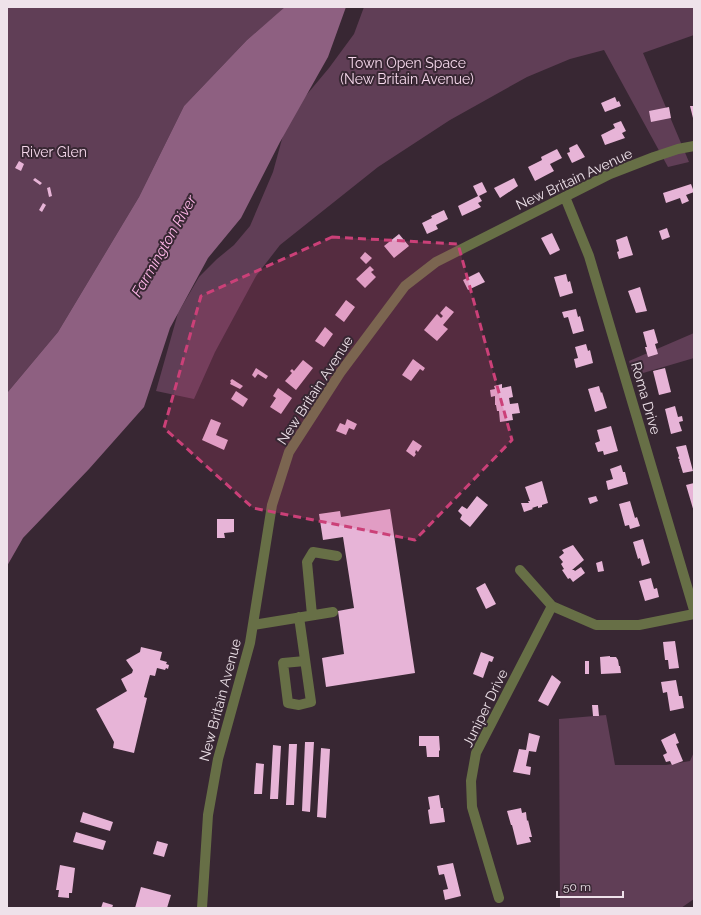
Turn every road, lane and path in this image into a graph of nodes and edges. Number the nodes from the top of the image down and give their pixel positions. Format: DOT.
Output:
graph roads {
  1 [pos="694,146"];
  2 [pos="565,197"];
  3 [pos="337,556"];
  4 [pos="520,570"];
  5 [pos="552,606"];
  6 [pos="694,610"];
  7 [pos="333,612"];
  8 [pos="694,614"];
  9 [pos="312,615"];
  10 [pos="299,617"];
  11 [pos="253,625"];
  12 [pos="306,661"];
  13 [pos="499,898"];
  14 [pos="202,908"];
  1 -- 2 [label="street, New Britain Avenue"];
  2 -- 6 [label="street, Roma Drive"];
  2 -- 11 [label="street, New Britain Avenue"];
  3 -- 9 [label="street"];
  4 -- 5 [label="street"];
  5 -- 8 [label="street"];
  5 -- 13 [label="street, Juniper Drive"];
  7 -- 9 [label="street"];
  9 -- 10 [label="street"];
  10 -- 11 [label="street"];
  10 -- 12 [label="street"];
  11 -- 14 [label="street, New Britain Avenue"];
  12 -- 12 [label="street"];
}
